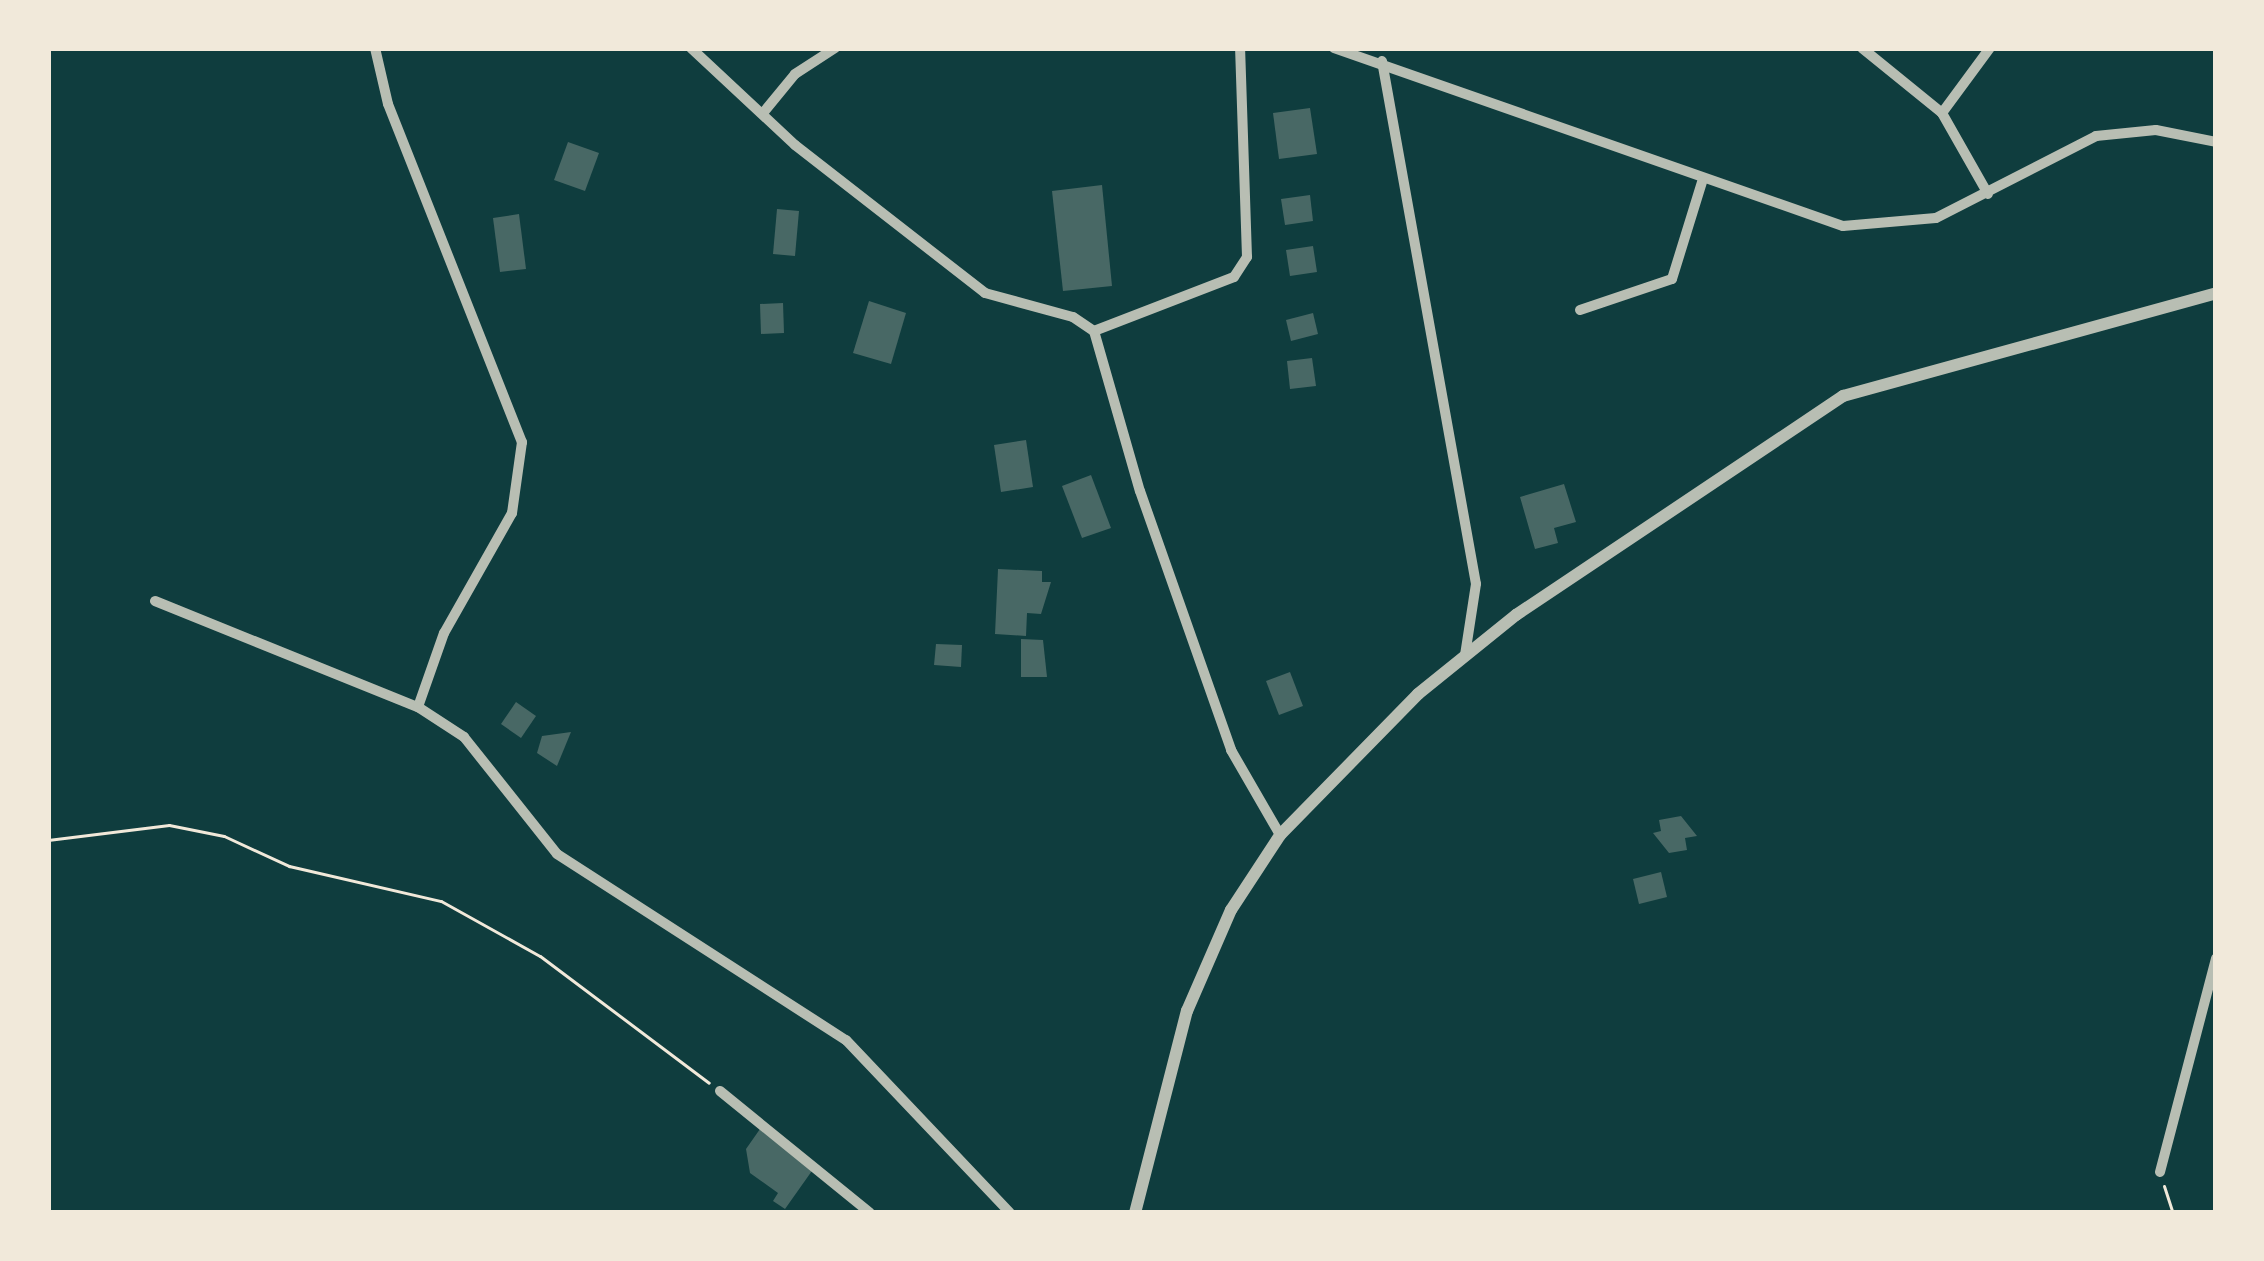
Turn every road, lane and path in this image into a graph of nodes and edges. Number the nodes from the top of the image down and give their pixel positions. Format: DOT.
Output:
graph roads {
  1 [pos="375,48"];
  2 [pos="691,48"];
  3 [pos="835,48"];
  4 [pos="1240,48"];
  5 [pos="1334,48"];
  6 [pos="1862,48"];
  7 [pos="1990,48"];
  8 [pos="1382,61"];
  9 [pos="763,113"];
  10 [pos="1942,113"];
  11 [pos="2216,142"];
  12 [pos="1702,182"];
  13 [pos="1988,194"];
  14 [pos="2216,293"];
  15 [pos="1580,310"];
  16 [pos="1094,331"];
  17 [pos="155,601"];
  18 [pos="1466,656"];
  19 [pos="418,707"];
  20 [pos="1280,835"];
  21 [pos="48,840"];
  22 [pos="2216,958"];
  23 [pos="720,1091"];
  24 [pos="2160,1172"];
  25 [pos="870,1213"];
  26 [pos="1010,1213"];
  27 [pos="1135,1213"];
  28 [pos="2173,1213"];
  1 -- 19 [label="street"];
  2 -- 9 [label="street"];
  3 -- 9 [label="street"];
  4 -- 16 [label="street"];
  5 -- 8 [label="street"];
  6 -- 10 [label="street"];
  7 -- 10 [label="street"];
  8 -- 12 [label="street"];
  8 -- 18 [label="street"];
  9 -- 16 [label="street"];
  10 -- 13 [label="street"];
  11 -- 13 [label="street"];
  12 -- 13 [label="street"];
  12 -- 15 [label="street"];
  14 -- 18 [label="street"];
  16 -- 20 [label="street"];
  17 -- 19 [label="street"];
  18 -- 20 [label="street"];
  19 -- 26 [label="street"];
  20 -- 27 [label="street"];
  21 -- 23 [label="path"];
  22 -- 24 [label="street"];
  23 -- 25 [label="street"];
  24 -- 28 [label="path"];
}
